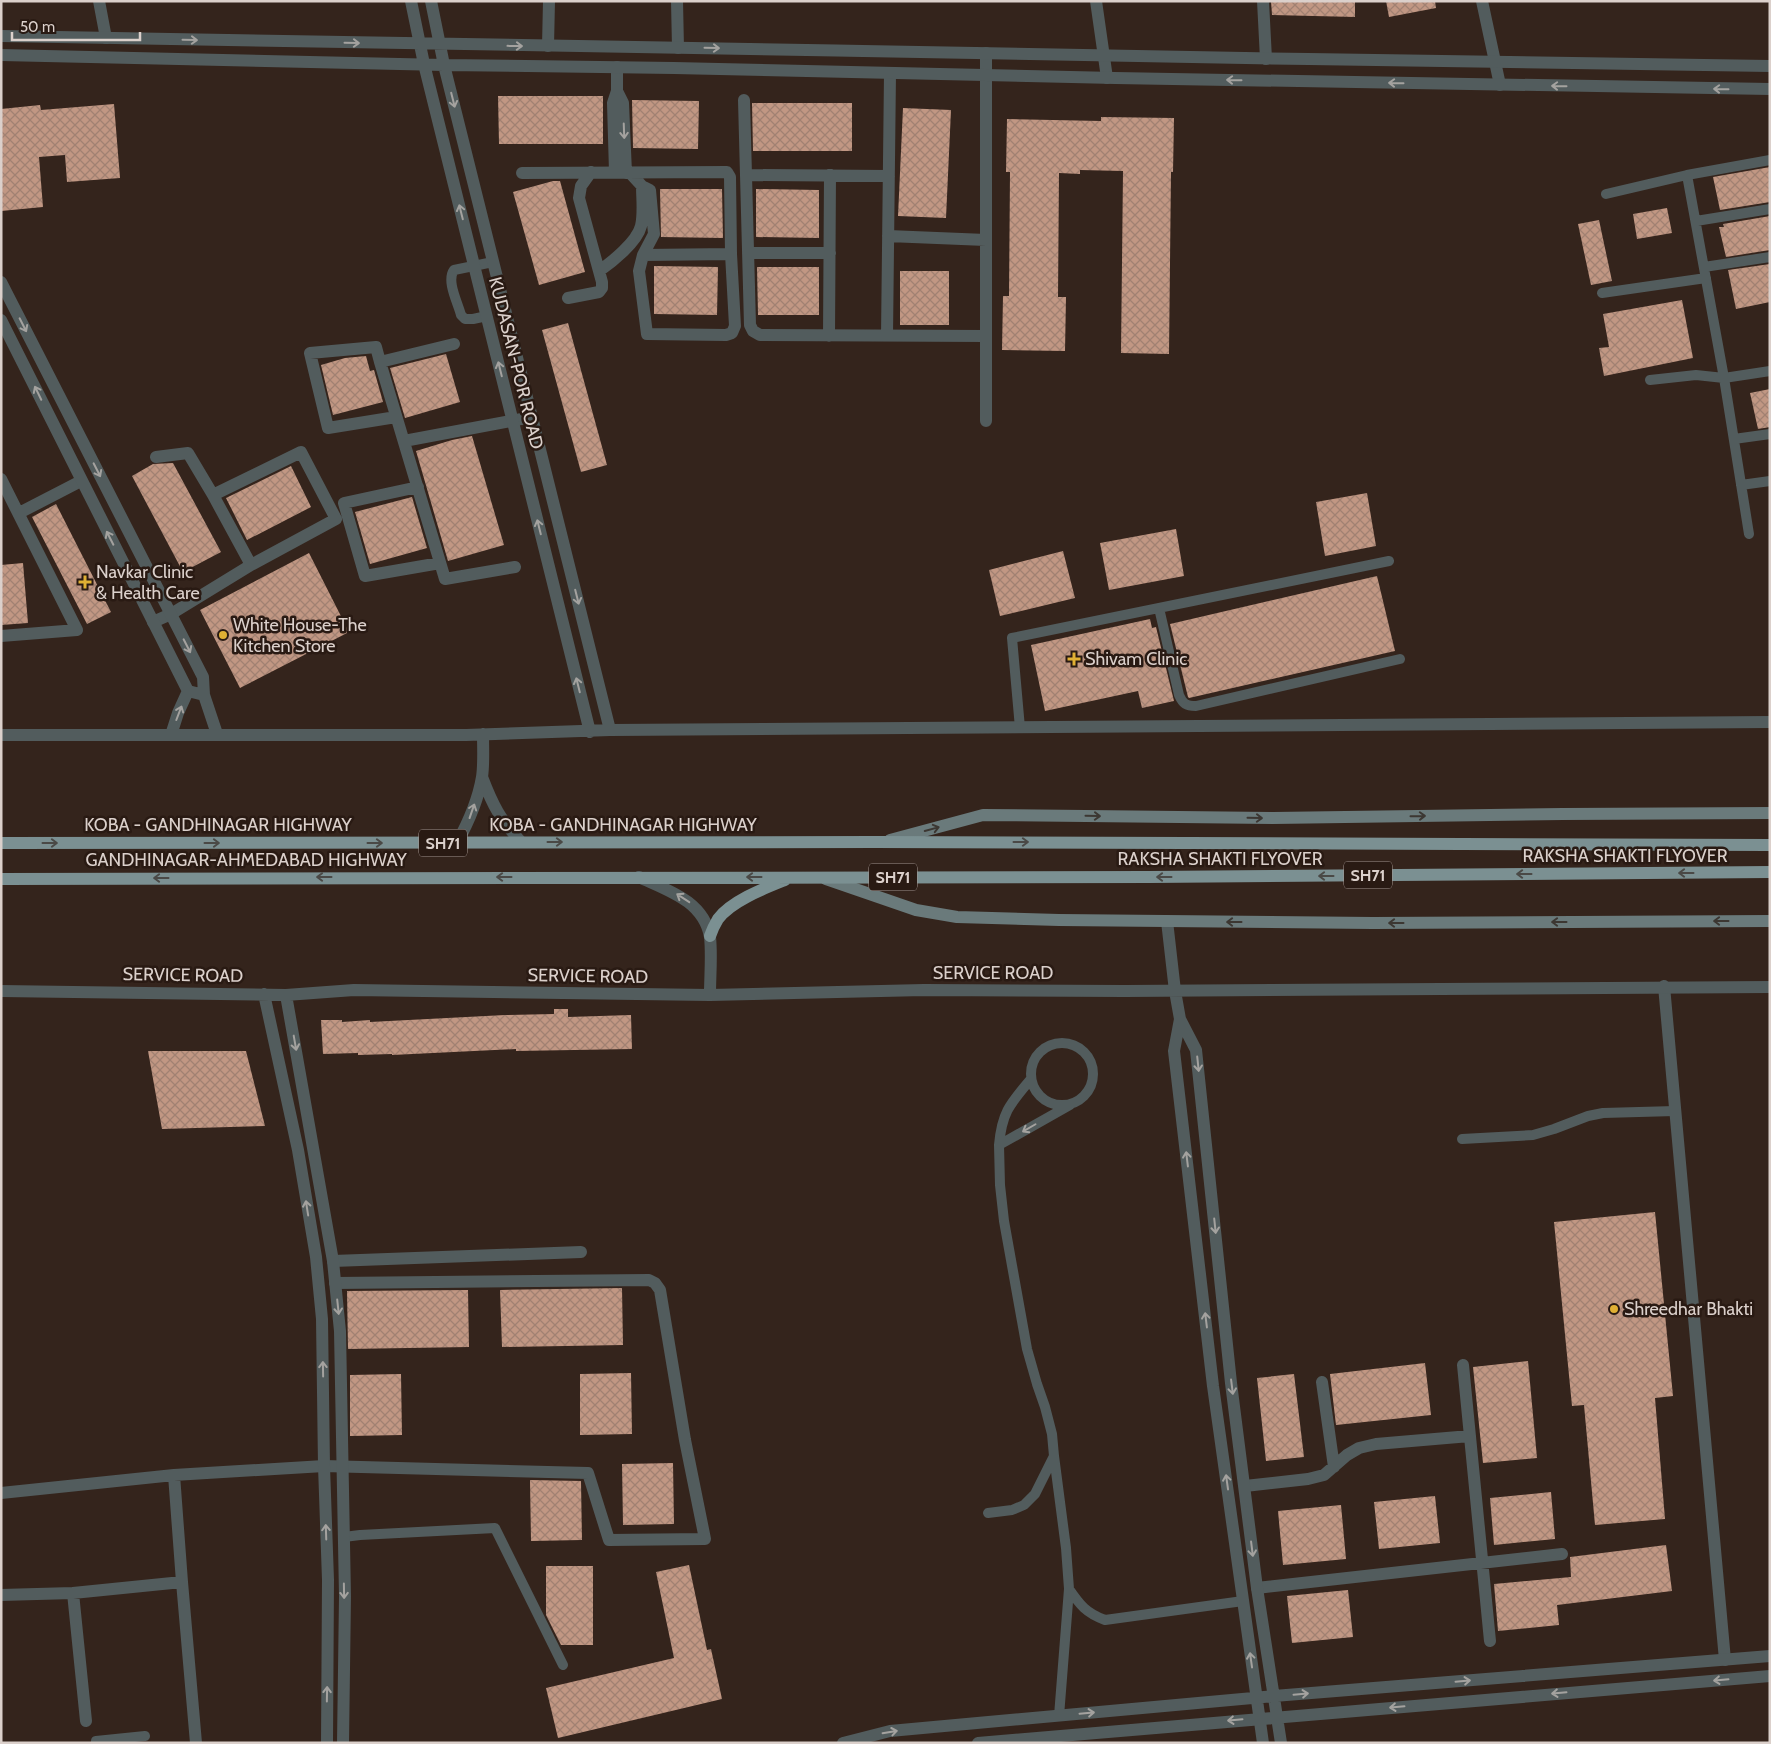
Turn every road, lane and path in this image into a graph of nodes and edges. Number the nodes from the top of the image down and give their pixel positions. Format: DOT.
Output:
graph roads {
  1 [pos="99,1"];
  2 [pos="412,1"];
  3 [pos="432,1"];
  4 [pos="548,1"];
  5 [pos="677,1"];
  6 [pos="1096,1"];
  7 [pos="1262,1"];
  8 [pos="1482,1"];
  9 [pos="1,36"];
  10 [pos="106,38"];
  11 [pos="420,44"];
  12 [pos="440,45"];
  13 [pos="548,46"];
  14 [pos="678,48"];
  15 [pos="986,53"];
  16 [pos="1,54"];
  17 [pos="1105,55"];
  18 [pos="1266,59"];
  19 [pos="424,64"];
  20 [pos="1496,64"];
  21 [pos="444,65"];
  22 [pos="1770,66"];
  23 [pos="617,67"];
  24 [pos="890,73"];
  25 [pos="986,75"];
  26 [pos="1107,78"];
  27 [pos="1500,85"];
  28 [pos="1770,89"];
  29 [pos="744,100"];
  30 [pos="1770,160"];
  31 [pos="592,172"];
  32 [pos="624,172"];
  33 [pos="522,173"];
  34 [pos="746,175"];
  35 [pos="1687,175"];
  36 [pos="830,176"];
  37 [pos="889,176"];
  38 [pos="642,186"];
  39 [pos="1606,194"];
  40 [pos="1770,209"];
  41 [pos="1696,221"];
  42 [pos="888,236"];
  43 [pos="986,240"];
  44 [pos="748,252"];
  45 [pos="830,253"];
  46 [pos="731,254"];
  47 [pos="643,255"];
  48 [pos="1770,257"];
  49 [pos="493,262"];
  50 [pos="474,266"];
  51 [pos="1704,267"];
  52 [pos="599,271"];
  53 [pos="1706,278"];
  54 [pos="1,282"];
  55 [pos="1602,293"];
  56 [pos="568,298"];
  57 [pos="487,316"];
  58 [pos="1,320"];
  59 [pos="829,336"];
  60 [pos="887,336"];
  61 [pos="986,336"];
  62 [pos="454,344"];
  63 [pos="380,362"];
  64 [pos="1770,371"];
  65 [pos="1724,378"];
  66 [pos="1650,380"];
  67 [pos="396,417"];
  68 [pos="532,417"];
  69 [pos="513,421"];
  70 [pos="986,421"];
  71 [pos="1770,434"];
  72 [pos="1734,439"];
  73 [pos="404,441"];
  74 [pos="156,456"];
  75 [pos="1,479"];
  76 [pos="81,481"];
  77 [pos="1770,481"];
  78 [pos="1741,485"];
  79 [pos="418,486"];
  80 [pos="213,495"];
  81 [pos="19,513"];
  82 [pos="1749,534"];
  83 [pos="440,562"];
  84 [pos="1389,562"];
  85 [pos="251,565"];
  86 [pos="515,566"];
  87 [pos="571,574"];
  88 [pos="552,578"];
  89 [pos="1159,608"];
  90 [pos="170,614"];
  91 [pos="153,622"];
  92 [pos="1,636"];
  93 [pos="1400,659"];
  94 [pos="188,691"];
  95 [pos="204,695"];
  96 [pos="1770,722"];
  97 [pos="1020,728"];
  98 [pos="610,730"];
  99 [pos="590,732"];
  100 [pos="217,734"];
  101 [pos="483,734"];
  102 [pos="1,735"];
  103 [pos="171,735"];
  104 [pos="482,777"];
  105 [pos="1770,813"];
  106 [pos="521,842"];
  107 [pos="885,842"];
  108 [pos="1,843"];
  109 [pos="457,843"];
  110 [pos="1770,845"];
  111 [pos="1770,872"];
  112 [pos="639,877"];
  113 [pos="792,877"];
  114 [pos="820,877"];
  115 [pos="1,879"];
  116 [pos="1167,921"];
  117 [pos="1770,921"];
  118 [pos="710,936"];
  119 [pos="1664,986"];
  120 [pos="1770,986"];
  121 [pos="1,991"];
  122 [pos="1175,991"];
  123 [pos="264,994"];
  124 [pos="286,995"];
  125 [pos="710,995"];
  126 [pos="1180,1019"];
  127 [pos="1031,1080"];
  128 [pos="1072,1104"];
  129 [pos="1675,1111"];
  130 [pos="1462,1139"];
  131 [pos="999,1145"];
  132 [pos="314,1149"];
  133 [pos="298,1150"];
  134 [pos="582,1252"];
  135 [pos="333,1261"];
  136 [pos="335,1283"];
  137 [pos="1463,1365"];
  138 [pos="1322,1382"];
  139 [pos="1470,1436"];
  140 [pos="1054,1456"];
  141 [pos="324,1466"];
  142 [pos="342,1467"];
  143 [pos="1334,1467"];
  144 [pos="174,1475"];
  145 [pos="1245,1486"];
  146 [pos="1,1493"];
  147 [pos="988,1513"];
  148 [pos="344,1537"];
  149 [pos="1562,1554"];
  150 [pos="1482,1563"];
  151 [pos="182,1582"];
  152 [pos="1257,1588"];
  153 [pos="1069,1589"];
  154 [pos="73,1594"];
  155 [pos="1,1595"];
  156 [pos="1243,1601"];
  157 [pos="1490,1641"];
  158 [pos="1770,1656"];
  159 [pos="1725,1660"];
  160 [pos="563,1665"];
  161 [pos="1770,1676"];
  162 [pos="1274,1696"];
  163 [pos="1257,1698"];
  164 [pos="1059,1716"];
  165 [pos="1277,1717"];
  166 [pos="1259,1718"];
  167 [pos="86,1721"];
  168 [pos="145,1736"];
  169 [pos="96,1743"];
  170 [pos="196,1743"];
  171 [pos="327,1743"];
  172 [pos="343,1743"];
  173 [pos="843,1743"];
  174 [pos="978,1743"];
  175 [pos="1263,1743"];
  176 [pos="1281,1743"];
  1 -- 10 [label="street"];
  2 -- 11 [label="street, KUDASAN-POR ROAD"];
  3 -- 12 [label="street, KUDASAN-POR ROAD"];
  4 -- 13 [label="street"];
  5 -- 14 [label="street"];
  6 -- 17 [label="street"];
  7 -- 18 [label="street"];
  8 -- 20 [label="street"];
  9 -- 10 [label="street"];
  10 -- 11 [label="street, one-way"];
  11 -- 12 [label="street"];
  11 -- 19 [label="street, KUDASAN-POR ROAD"];
  12 -- 13 [label="street, one-way"];
  12 -- 21 [label="street, KUDASAN-POR ROAD"];
  13 -- 14 [label="street"];
  14 -- 15 [label="street, one-way"];
  15 -- 17 [label="street"];
  15 -- 25 [label="street"];
  16 -- 19 [label="street"];
  17 -- 18 [label="street"];
  17 -- 26 [label="street"];
  18 -- 20 [label="street"];
  19 -- 21 [label="street"];
  50 -- 19 [label="street, KUDASAN-POR ROAD, one-way"];
  20 -- 22 [label="street"];
  20 -- 27 [label="street"];
  21 -- 23 [label="street"];
  21 -- 49 [label="street, KUDASAN-POR ROAD, one-way"];
  23 -- 24 [label="street"];
  23 -- 32 [label="street"];
  24 -- 25 [label="street"];
  24 -- 37 [label="street"];
  25 -- 26 [label="street"];
  25 -- 43 [label="street"];
  27 -- 26 [label="street, one-way"];
  28 -- 27 [label="street, one-way"];
  29 -- 34 [label="street"];
  30 -- 35 [label="lane"];
  31 -- 32 [label="street"];
  31 -- 33 [label="street"];
  31 -- 52 [label="street"];
  32 -- 38 [label="street"];
  32 -- 46 [label="street"];
  34 -- 36 [label="street"];
  34 -- 44 [label="street"];
  35 -- 39 [label="lane"];
  35 -- 41 [label="lane"];
  36 -- 37 [label="street"];
  36 -- 45 [label="street"];
  37 -- 42 [label="street"];
  38 -- 47 [label="street"];
  38 -- 52 [label="street"];
  40 -- 41 [label="lane"];
  41 -- 51 [label="lane"];
  42 -- 43 [label="street"];
  42 -- 60 [label="street"];
  43 -- 61 [label="street"];
  44 -- 45 [label="street"];
  44 -- 59 [label="street"];
  45 -- 59 [label="street"];
  46 -- 47 [label="street"];
  46 -- 47 [label="street"];
  48 -- 51 [label="lane"];
  49 -- 50 [label="lane"];
  49 -- 68 [label="street, KUDASAN-POR ROAD"];
  50 -- 57 [label="street, KUDASAN-POR ROAD"];
  50 -- 57 [label="lane"];
  51 -- 53 [label="lane"];
  52 -- 56 [label="street"];
  53 -- 55 [label="lane"];
  53 -- 65 [label="lane"];
  54 -- 90 [label="street, one-way"];
  69 -- 57 [label="street, KUDASAN-POR ROAD, one-way"];
  76 -- 58 [label="street, one-way"];
  59 -- 60 [label="street"];
  60 -- 61 [label="street"];
  61 -- 70 [label="street"];
  62 -- 63 [label="street"];
  63 -- 67 [label="street"];
  63 -- 67 [label="street"];
  64 -- 65 [label="lane"];
  65 -- 66 [label="lane"];
  65 -- 72 [label="lane"];
  67 -- 73 [label="street"];
  68 -- 69 [label="street"];
  68 -- 87 [label="street, KUDASAN-POR ROAD"];
  69 -- 73 [label="street"];
  88 -- 69 [label="street, KUDASAN-POR ROAD, one-way"];
  71 -- 72 [label="lane"];
  72 -- 78 [label="lane"];
  73 -- 79 [label="street"];
  74 -- 80 [label="street"];
  75 -- 81 [label="street"];
  76 -- 81 [label="street"];
  91 -- 76 [label="street, one-way"];
  77 -- 78 [label="lane"];
  78 -- 82 [label="lane"];
  79 -- 83 [label="street"];
  79 -- 83 [label="street"];
  80 -- 85 [label="street"];
  80 -- 85 [label="street"];
  81 -- 92 [label="street"];
  83 -- 86 [label="street"];
  84 -- 89 [label="lane"];
  85 -- 90 [label="street"];
  87 -- 88 [label="street"];
  87 -- 98 [label="street, KUDASAN-POR ROAD, one-way"];
  99 -- 88 [label="street, KUDASAN-POR ROAD, one-way"];
  89 -- 93 [label="lane"];
  89 -- 97 [label="lane"];
  90 -- 91 [label="street"];
  90 -- 95 [label="street, one-way"];
  91 -- 94 [label="street"];
  94 -- 95 [label="street"];
  103 -- 94 [label="street, one-way"];
  95 -- 100 [label="street"];
  96 -- 97 [label="street"];
  97 -- 98 [label="street"];
  98 -- 99 [label="street"];
  99 -- 101 [label="street"];
  100 -- 101 [label="street"];
  100 -- 103 [label="street"];
  101 -- 104 [label="street"];
  102 -- 103 [label="street"];
  104 -- 106 [label="street"];
  109 -- 104 [label="street, one-way"];
  107 -- 105 [label="main road, one-way"];
  106 -- 107 [label="main road, KOBA - GANDHINAGAR HIGHWAY / SH71, one-way"];
  106 -- 109 [label="main road, KOBA - GANDHINAGAR HIGHWAY / SH71"];
  107 -- 110 [label="main road, RAKSHA SHAKTI FLYOVER / SH71, one-way"];
  108 -- 109 [label="main road, KOBA - GANDHINAGAR HIGHWAY / SH71, one-way"];
  111 -- 114 [label="main road, RAKSHA SHAKTI FLYOVER / SH71, one-way"];
  113 -- 112 [label="main road, GANDHINAGAR-AHMEDABAD HIGHWAY / SH71, one-way"];
  112 -- 115 [label="main road, GANDHINAGAR-AHMEDABAD HIGHWAY / SH71, one-way"];
  118 -- 112 [label="street, one-way"];
  113 -- 114 [label="main road, GANDHINAGAR-AHMEDABAD HIGHWAY / SH71"];
  113 -- 118 [label="main road"];
  114 -- 116 [label="main road"];
  117 -- 116 [label="main road, one-way"];
  116 -- 122 [label="street"];
  118 -- 125 [label="street"];
  119 -- 120 [label="street, SERVICE ROAD"];
  119 -- 122 [label="street, SERVICE ROAD"];
  119 -- 129 [label="street"];
  121 -- 123 [label="street, SERVICE ROAD"];
  122 -- 125 [label="street, SERVICE ROAD"];
  122 -- 126 [label="street"];
  123 -- 124 [label="street, SERVICE ROAD"];
  123 -- 133 [label="street"];
  124 -- 125 [label="street, SERVICE ROAD"];
  124 -- 132 [label="street, one-way"];
  126 -- 145 [label="street, one-way"];
  156 -- 126 [label="street, one-way"];
  127 -- 128 [label="lane"];
  127 -- 128 [label="lane"];
  127 -- 131 [label="lane"];
  128 -- 131 [label="lane, one-way"];
  129 -- 130 [label="lane"];
  129 -- 159 [label="street"];
  131 -- 140 [label="lane"];
  132 -- 133 [label="street"];
  132 -- 135 [label="street"];
  141 -- 133 [label="street, one-way"];
  134 -- 135 [label="street"];
  135 -- 136 [label="street"];
  136 -- 142 [label="street, one-way"];
  136 -- 142 [label="street"];
  137 -- 139 [label="street"];
  138 -- 143 [label="street"];
  139 -- 143 [label="street"];
  139 -- 150 [label="street"];
  140 -- 147 [label="lane"];
  140 -- 153 [label="lane"];
  141 -- 142 [label="street"];
  141 -- 144 [label="street"];
  171 -- 141 [label="street, one-way"];
  142 -- 148 [label="street"];
  143 -- 145 [label="street"];
  144 -- 146 [label="street"];
  144 -- 151 [label="street"];
  145 -- 152 [label="street, one-way"];
  148 -- 160 [label="lane"];
  148 -- 172 [label="street, one-way"];
  149 -- 150 [label="street"];
  150 -- 152 [label="street"];
  150 -- 157 [label="street"];
  151 -- 154 [label="street"];
  151 -- 170 [label="street"];
  152 -- 162 [label="street"];
  153 -- 156 [label="lane"];
  153 -- 164 [label="lane"];
  154 -- 155 [label="street"];
  154 -- 167 [label="street"];
  163 -- 156 [label="street, one-way"];
  158 -- 159 [label="street"];
  162 -- 159 [label="street, one-way"];
  161 -- 165 [label="street, one-way"];
  162 -- 163 [label="street"];
  162 -- 165 [label="street"];
  164 -- 163 [label="street, one-way"];
  163 -- 166 [label="street"];
  173 -- 164 [label="street, one-way"];
  165 -- 166 [label="street"];
  165 -- 176 [label="street"];
  166 -- 174 [label="street, one-way"];
  166 -- 175 [label="street"];
  168 -- 169 [label="lane"];
}
